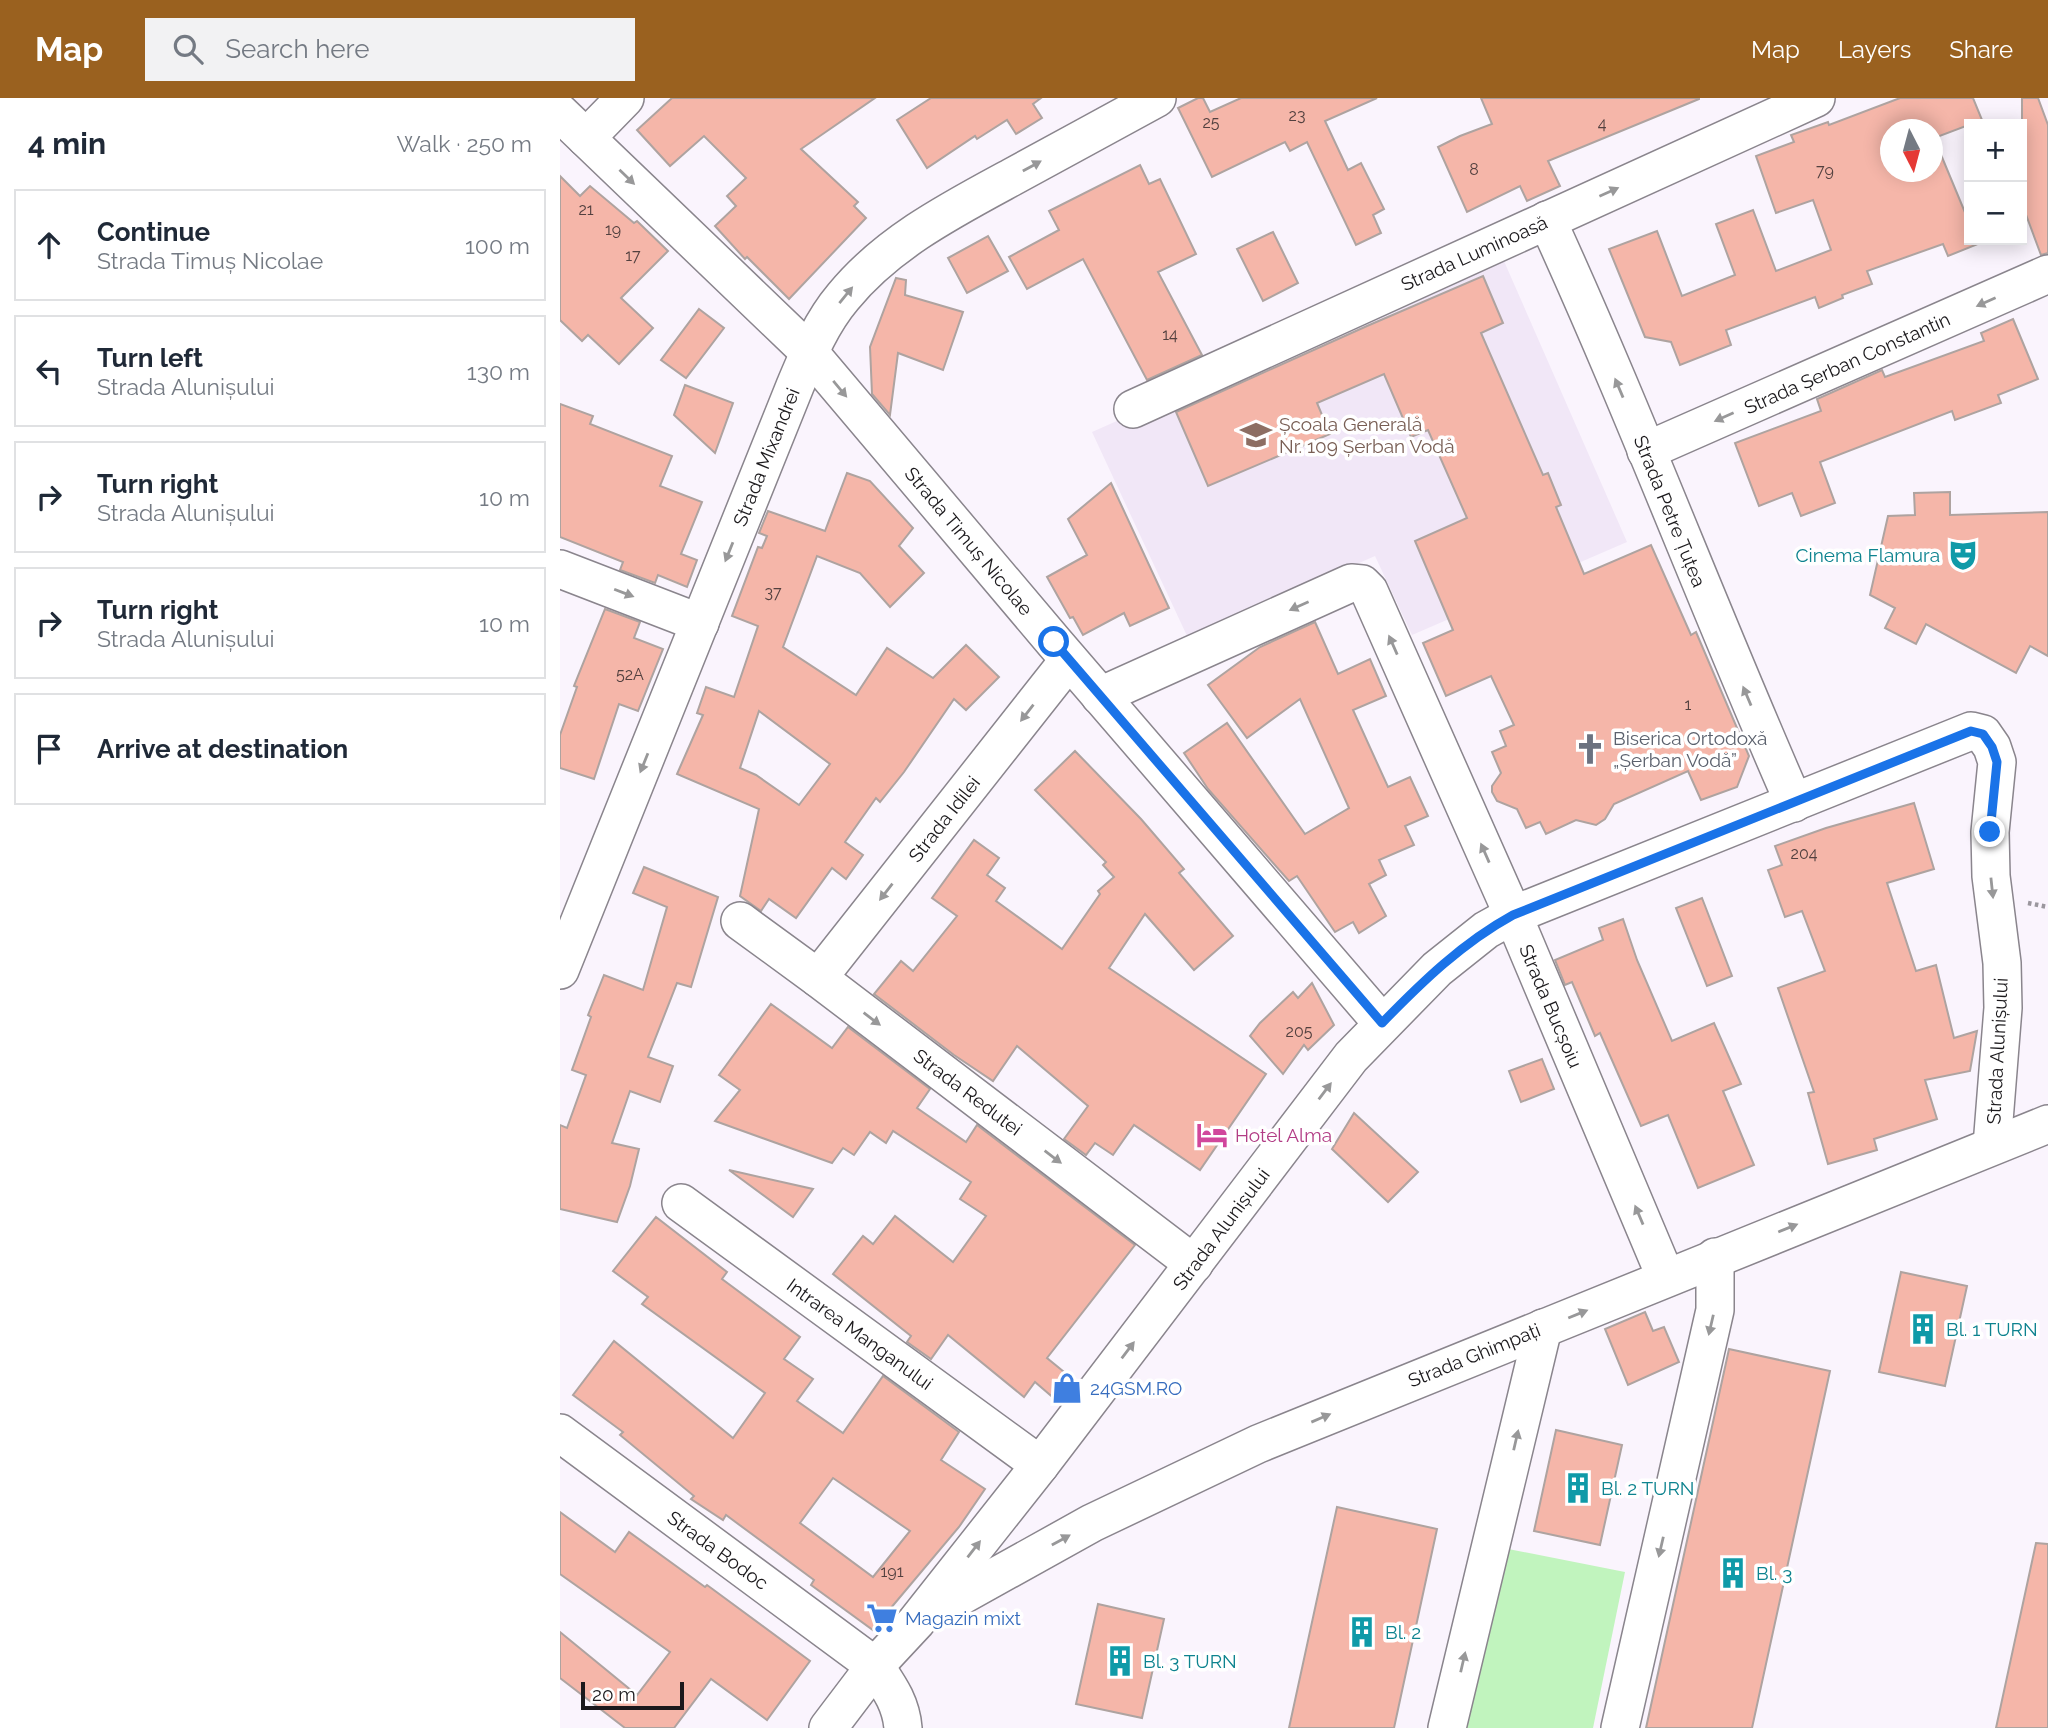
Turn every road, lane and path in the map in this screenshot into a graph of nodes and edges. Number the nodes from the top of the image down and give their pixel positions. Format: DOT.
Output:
graph roads {
  1 [pos="625,98"];
  2 [pos="1157,98"];
  3 [pos="1816,98"];
  4 [pos="560,113"];
  5 [pos="586,138"];
  6 [pos="1547,220"];
  7 [pos="2048,274"];
  8 [pos="809,352"];
  9 [pos="1133,409"];
  10 [pos="1646,451"];
  11 [pos="560,569"];
  12 [pos="700,623"];
  13 [pos="1069,660"];
  14 [pos="1100,696"];
  15 [pos="1794,803"];
  16 [pos="1513,915"];
  17 [pos="740,921"];
  18 [pos="560,970"];
  19 [pos="818,978"];
  20 [pos="1382,1023"];
  21 [pos="2048,1124"];
  22 [pos="1992,1146"];
  23 [pos="681,1203"];
  24 [pos="1715,1257"];
  25 [pos="1194,1264"];
  26 [pos="1666,1278"];
  27 [pos="1543,1328"];
  28 [pos="560,1433"];
  29 [pos="1040,1465"];
  30 [pos="916,1622"];
  31 [pos="875,1666"];
  32 [pos="828,1728"];
  33 [pos="903,1728"];
  34 [pos="1447,1728"];
  35 [pos="1620,1728"];
  1 -- 5 [label="street"];
  8 -- 2 [label="street, Strada Mixandrei, one-way"];
  6 -- 3 [label="street, Strada Luminoasă, one-way"];
  4 -- 5 [label="street, Strada Timuș Nicolae"];
  5 -- 8 [label="street, Strada Timuș Nicolae, one-way"];
  6 -- 9 [label="street, Strada Luminoasă"];
  10 -- 6 [label="street, Strada Petre Țuțea, one-way"];
  7 -- 10 [label="street, Strada Șerban Constantin, one-way"];
  8 -- 12 [label="street, Strada Mixandrei, one-way"];
  8 -- 13 [label="street, Strada Timuș Nicolae, one-way"];
  15 -- 10 [label="street, Strada Petre Țuțea, one-way"];
  11 -- 12 [label="street, one-way"];
  12 -- 18 [label="street, Strada Mixandrei, one-way"];
  13 -- 14 [label="street, Strada Timuș Nicolae"];
  13 -- 19 [label="street, Strada Idilei, one-way"];
  16 -- 14 [label="street, Strada Bucșoiu, one-way"];
  14 -- 20 [label="street, Strada Timuș Nicolae"];
  15 -- 16 [label="street, Strada Alunișului"];
  15 -- 22 [label="street, Strada Alunișului, one-way"];
  16 -- 20 [label="street, Strada Alunișului"];
  26 -- 16 [label="street, Strada Bucșoiu, one-way"];
  17 -- 19 [label="street, Strada Redutei"];
  19 -- 25 [label="street, Strada Redutei, one-way"];
  25 -- 20 [label="street, Strada Alunișului, one-way"];
  21 -- 22 [label="street, Strada Ghimpați"];
  24 -- 22 [label="street, Strada Ghimpați, one-way"];
  23 -- 29 [label="street, Intrarea Manganului"];
  24 -- 26 [label="street, Strada Ghimpați"];
  24 -- 35 [label="street, one-way"];
  29 -- 25 [label="street, Strada Alunișului, one-way"];
  27 -- 26 [label="street, Strada Ghimpați, one-way"];
  30 -- 27 [label="street, Strada Ghimpați, one-way"];
  34 -- 27 [label="street, one-way"];
  28 -- 31 [label="street, Strada Bodoc"];
  30 -- 29 [label="street, Strada Alunișului, one-way"];
  30 -- 31 [label="street, Strada Alunișului"];
  31 -- 32 [label="street, Strada Alunișului"];
  31 -- 33 [label="street"];
}
